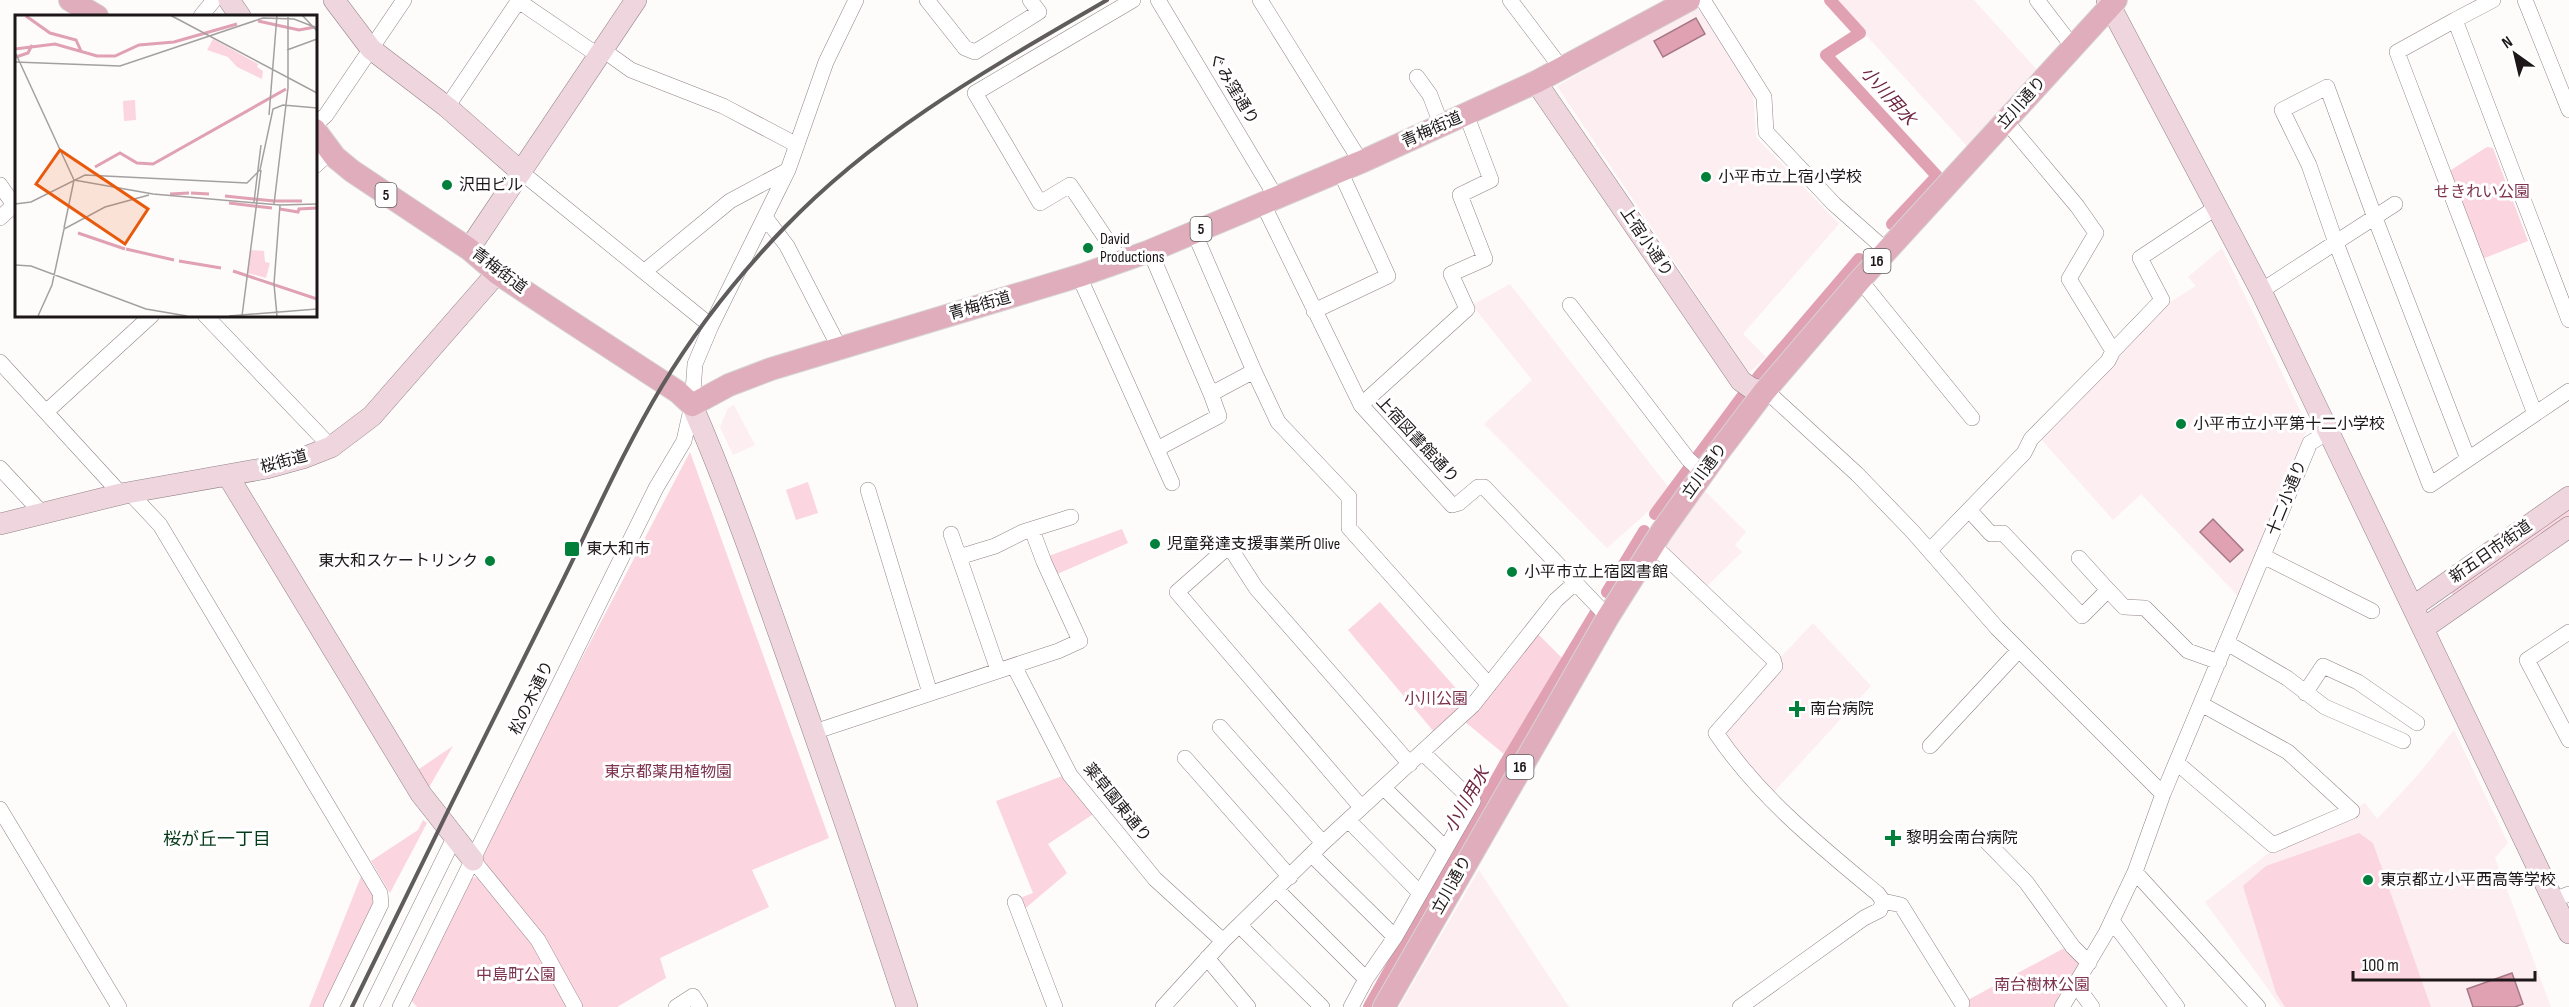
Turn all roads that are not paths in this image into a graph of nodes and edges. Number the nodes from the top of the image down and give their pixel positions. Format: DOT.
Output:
graph roads {
  1 [pos="70,0"];
  2 [pos="214,0"];
  3 [pos="229,0"];
  4 [pos="334,0"];
  5 [pos="404,0"];
  6 [pos="519,0"];
  7 [pos="636,0"];
  8 [pos="856,0"];
  9 [pos="927,0"];
  10 [pos="1030,0"];
  11 [pos="1133,0"];
  12 [pos="1158,0"];
  13 [pos="1260,0"];
  14 [pos="1510,0"];
  15 [pos="1689,0"];
  16 [pos="1703,0"];
  17 [pos="2037,0"];
  18 [pos="2493,0"];
  19 [pos="2525,0"];
  20 [pos="2111,2"];
  21 [pos="95,15"];
  22 [pos="202,15"];
  23 [pos="239,15"];
  24 [pos="2455,20"];
  25 [pos="2073,47"];
  26 [pos="371,49"];
  27 [pos="601,53"];
  28 [pos="1562,69"];
  29 [pos="1417,77"];
  30 [pos="1536,82"];
  31 [pos="447,107"];
  32 [pos="2569,110"];
  33 [pos="1466,114"];
  34 [pos="2005,120"];
  35 [pos="316,124"];
  36 [pos="1441,124"];
  37 [pos="316,134"];
  38 [pos="797,145"];
  39 [pos="323,159"];
  40 [pos="1351,166"];
  41 [pos="788,170"];
  42 [pos="522,172"];
  43 [pos="0,184"];
  44 [pos="1269,201"];
  45 [pos="15,204"];
  46 [pos="2396,204"];
  47 [pos="2217,207"];
  48 [pos="765,217"];
  49 [pos="0,218"];
  50 [pos="2375,218"];
  51 [pos="1194,232"];
  52 [pos="2336,243"];
  53 [pos="469,249"];
  54 [pos="1150,251"];
  55 [pos="1887,251"];
  56 [pos="1121,261"];
  57 [pos="645,271"];
  58 [pos="497,273"];
  59 [pos="1079,276"];
  60 [pos="1860,280"];
  61 [pos="2261,291"];
  62 [pos="1570,305"];
  63 [pos="1314,311"];
  64 [pos="151,316"];
  65 [pos="206,316"];
  66 [pos="2569,320"];
  67 [pos="711,326"];
  68 [pos="839,347"];
  69 [pos="2113,351"];
  70 [pos="0,362"];
  71 [pos="1254,371"];
  72 [pos="2569,391"];
  73 [pos="1764,392"];
  74 [pos="1211,394"];
  75 [pos="692,405"];
  76 [pos="1360,405"];
  77 [pos="46,412"];
  78 [pos="2535,414"];
  79 [pos="1971,418"];
  80 [pos="2328,432"];
  81 [pos="331,447"];
  82 [pos="1157,449"];
  83 [pos="2468,459"];
  84 [pos="1695,466"];
  85 [pos="0,468"];
  86 [pos="228,476"];
  87 [pos="1172,483"];
  88 [pos="868,490"];
  89 [pos="126,494"];
  90 [pos="2569,497"];
  91 [pos="1970,511"];
  92 [pos="42,513"];
  93 [pos="1071,516"];
  94 [pos="0,524"];
  95 [pos="2569,527"];
  96 [pos="1032,530"];
  97 [pos="951,534"];
  98 [pos="1653,545"];
  99 [pos="1930,550"];
  100 [pos="2263,556"];
  101 [pos="959,557"];
  102 [pos="2079,558"];
  103 [pos="1575,583"];
  104 [pos="2108,590"];
  105 [pos="2414,606"];
  106 [pos="2372,611"];
  107 [pos="1608,617"];
  108 [pos="2424,628"];
  109 [pos="2569,632"];
  110 [pos="2227,643"];
  111 [pos="2019,651"];
  112 [pos="2219,662"];
  113 [pos="1014,666"];
  114 [pos="998,670"];
  115 [pos="1489,685"];
  116 [pos="930,693"];
  117 [pos="2305,693"];
  118 [pos="2201,704"];
  119 [pos="2563,711"];
  120 [pos="2417,723"];
  121 [pos="1220,727"];
  122 [pos="814,732"];
  123 [pos="2569,740"];
  124 [pos="2403,741"];
  125 [pos="1929,746"];
  126 [pos="1423,753"];
  127 [pos="1185,758"];
  128 [pos="2177,763"];
  129 [pos="1410,764"];
  130 [pos="1384,788"];
  131 [pos="2163,794"];
  132 [pos="1361,807"];
  133 [pos="0,809"];
  134 [pos="1348,820"];
  135 [pos="455,836"];
  136 [pos="1985,840"];
  137 [pos="1445,848"];
  138 [pos="1317,849"];
  139 [pos="473,860"];
  140 [pos="2135,872"];
  141 [pos="1290,877"];
  142 [pos="1276,890"];
  143 [pos="1420,893"];
  144 [pos="2561,897"];
  145 [pos="1883,901"];
  146 [pos="1015,902"];
  147 [pos="2112,921"];
  148 [pos="1240,926"];
  149 [pos="2569,933"];
  150 [pos="1395,937"];
  151 [pos="1223,941"];
  152 [pos="1207,958"];
  153 [pos="2089,963"];
  154 [pos="1366,979"];
  155 [pos="2076,985"];
  156 [pos="1962,1003"];
  157 [pos="119,1007"];
  158 [pos="331,1007"];
  159 [pos="371,1007"];
  160 [pos="400,1007"];
  161 [pos="574,1007"];
  162 [pos="676,1007"];
  163 [pos="700,1007"];
  164 [pos="907,1007"];
  165 [pos="1055,1007"];
  166 [pos="1163,1007"];
  167 [pos="1248,1007"];
  168 [pos="1322,1007"];
  169 [pos="1352,1007"];
  170 [pos="1384,1007"];
  171 [pos="1740,1007"];
  172 [pos="2062,1007"];
  173 [pos="2092,1007"];
  174 [pos="2177,1007"];
  175 [pos="2258,1007"];
  1 -- 21 [label="main road"];
  2 -- 22 [label="street"];
  3 -- 23 [label="street"];
  4 -- 26 [label="street"];
  5 -- 26 [label="street"];
  6 -- 27 [label="street"];
  6 -- 31 [label="street"];
  7 -- 27 [label="street"];
  8 -- 38 [label="street, 松の木通り"];
  9 -- 10 [label="street"];
  11 -- 56 [label="street"];
  12 -- 44 [label="street, ぐみ窪通り"];
  13 -- 40 [label="street"];
  14 -- 28 [label="street"];
  15 -- 28 [label="main road, 青梅街道 / 5"];
  16 -- 55 [label="street"];
  17 -- 25 [label="street"];
  18 -- 24 [label="street"];
  19 -- 32 [label="street"];
  20 -- 25 [label="main road, 立川通り / 16"];
  20 -- 47 [label="street"];
  24 -- 66 [label="street"];
  24 -- 78 [label="street"];
  25 -- 34 [label="main road, 立川通り / 16"];
  26 -- 31 [label="street"];
  26 -- 35 [label="street"];
  27 -- 38 [label="street"];
  27 -- 42 [label="street"];
  28 -- 30 [label="main road, 青梅街道 / 5"];
  29 -- 36 [label="street"];
  30 -- 33 [label="main road, 青梅街道 / 5"];
  30 -- 73 [label="street, 上宿小通り"];
  31 -- 42 [label="street"];
  33 -- 36 [label="main road, 青梅街道 / 5"];
  33 -- 76 [label="street"];
  34 -- 55 [label="main road, 立川通り / 16"];
  34 -- 69 [label="street"];
  36 -- 40 [label="main road, 青梅街道 / 5"];
  37 -- 39 [label="main road, 青梅街道 / 5"];
  38 -- 41 [label="street, 松の木通り"];
  39 -- 53 [label="main road, 青梅街道 / 5"];
  40 -- 44 [label="main road, 青梅街道 / 5"];
  40 -- 63 [label="street"];
  41 -- 48 [label="street, 松の木通り"];
  41 -- 57 [label="street"];
  42 -- 53 [label="street"];
  42 -- 57 [label="street"];
  43 -- 45 [label="street"];
  44 -- 51 [label="main road, 青梅街道 / 5"];
  44 -- 63 [label="street, 上宿図書館通り"];
  45 -- 49 [label="street"];
  46 -- 50 [label="street"];
  47 -- 61 [label="street"];
  47 -- 69 [label="street"];
  48 -- 67 [label="street, 松の木通り"];
  48 -- 68 [label="street"];
  50 -- 52 [label="street"];
  50 -- 52 [label="street"];
  50 -- 83 [label="street"];
  51 -- 54 [label="main road, 青梅街道 / 5"];
  51 -- 71 [label="street"];
  52 -- 61 [label="street"];
  52 -- 83 [label="street"];
  53 -- 58 [label="main road, 青梅街道 / 5"];
  54 -- 56 [label="main road, 青梅街道 / 5"];
  54 -- 74 [label="street"];
  55 -- 60 [label="main road, 立川通り / 16"];
  56 -- 59 [label="main road, 青梅街道 / 5"];
  57 -- 67 [label="street"];
  58 -- 75 [label="main road, 青梅街道 / 5"];
  58 -- 81 [label="street, 桜街道"];
  59 -- 68 [label="main road, 青梅街道 / 5"];
  59 -- 82 [label="street"];
  60 -- 73 [label="main road, 立川通り / 16"];
  60 -- 79 [label="street"];
  61 -- 80 [label="street"];
  62 -- 84 [label="street"];
  63 -- 76 [label="street, 上宿図書館通り"];
  64 -- 77 [label="street"];
  65 -- 81 [label="street"];
  67 -- 75 [label="street, 松の木通り"];
  68 -- 75 [label="main road, 青梅街道 / 5"];
  69 -- 91 [label="street"];
  70 -- 77 [label="street"];
  71 -- 74 [label="street"];
  71 -- 115 [label="street"];
  72 -- 78 [label="street"];
  73 -- 84 [label="main road, 立川通り / 16"];
  73 -- 99 [label="street"];
  74 -- 82 [label="street"];
  75 -- 122 [label="street"];
  75 -- 139 [label="street, 松の木通り"];
  76 -- 103 [label="street, 上宿図書館通り"];
  77 -- 89 [label="street"];
  78 -- 83 [label="street"];
  80 -- 100 [label="street, 十二小通り"];
  80 -- 105 [label="street"];
  81 -- 86 [label="street, 桜街道"];
  82 -- 87 [label="street"];
  84 -- 98 [label="main road, 立川通り / 16"];
  85 -- 92 [label="street"];
  86 -- 89 [label="street, 桜街道"];
  86 -- 135 [label="street"];
  88 -- 116 [label="street"];
  89 -- 92 [label="street, 桜街道"];
  89 -- 158 [label="street"];
  90 -- 105 [label="street, 新五日市街道"];
  91 -- 99 [label="street"];
  91 -- 104 [label="street"];
  92 -- 94 [label="street, 桜街道"];
  93 -- 96 [label="street"];
  95 -- 108 [label="street, 新五日市街道"];
  96 -- 101 [label="street"];
  96 -- 113 [label="street"];
  97 -- 101 [label="street"];
  98 -- 107 [label="main road, 立川通り / 16"];
  98 -- 145 [label="street"];
  99 -- 111 [label="street"];
  100 -- 106 [label="street"];
  100 -- 110 [label="street, 十二小通り"];
  101 -- 114 [label="street"];
  102 -- 104 [label="street"];
  103 -- 107 [label="street, 上宿図書館通り"];
  103 -- 115 [label="street"];
  104 -- 112 [label="street"];
  105 -- 108 [label="street"];
  107 -- 170 [label="main road, 立川通り / 16"];
  108 -- 144 [label="street"];
  109 -- 119 [label="street"];
  110 -- 112 [label="street, 十二小通り"];
  110 -- 117 [label="street"];
  111 -- 125 [label="street"];
  111 -- 131 [label="street"];
  112 -- 118 [label="street, 十二小通り"];
  113 -- 114 [label="street"];
  113 -- 151 [label="street, 薬草園東通り"];
  114 -- 116 [label="street"];
  115 -- 126 [label="street"];
  116 -- 122 [label="street"];
  117 -- 120 [label="street"];
  117 -- 124 [label="street"];
  118 -- 128 [label="street, 十二小通り"];
  118 -- 128 [label="street"];
  119 -- 123 [label="street"];
  121 -- 138 [label="street"];
  122 -- 164 [label="street"];
  126 -- 129 [label="street"];
  126 -- 137 [label="street"];
  127 -- 141 [label="street"];
  128 -- 131 [label="street, 十二小通り"];
  129 -- 130 [label="street"];
  129 -- 132 [label="street"];
  130 -- 132 [label="street"];
  130 -- 137 [label="street"];
  131 -- 140 [label="street, 十二小通り"];
  132 -- 134 [label="street"];
  133 -- 157 [label="street"];
  134 -- 138 [label="street"];
  134 -- 143 [label="street"];
  135 -- 139 [label="street"];
  135 -- 159 [label="street"];
  136 -- 153 [label="street"];
  137 -- 143 [label="street"];
  138 -- 141 [label="street"];
  138 -- 150 [label="street"];
  139 -- 160 [label="street, 松の木通り"];
  139 -- 161 [label="street"];
  140 -- 147 [label="street, 十二小通り"];
  140 -- 175 [label="street"];
  141 -- 142 [label="street"];
  142 -- 148 [label="street"];
  142 -- 154 [label="street"];
  143 -- 150 [label="street"];
  144 -- 149 [label="street"];
  145 -- 156 [label="street"];
  145 -- 171 [label="street"];
  146 -- 165 [label="street"];
  147 -- 153 [label="street, 十二小通り"];
  147 -- 174 [label="street"];
  148 -- 151 [label="street"];
  148 -- 168 [label="street"];
  150 -- 154 [label="street"];
  151 -- 152 [label="street"];
  152 -- 166 [label="street"];
  152 -- 167 [label="street"];
  153 -- 155 [label="street, 十二小通り"];
  154 -- 169 [label="street"];
  155 -- 172 [label="street, 十二小通り"];
  155 -- 173 [label="street"];
  162 -- 163 [label="street"];
}
